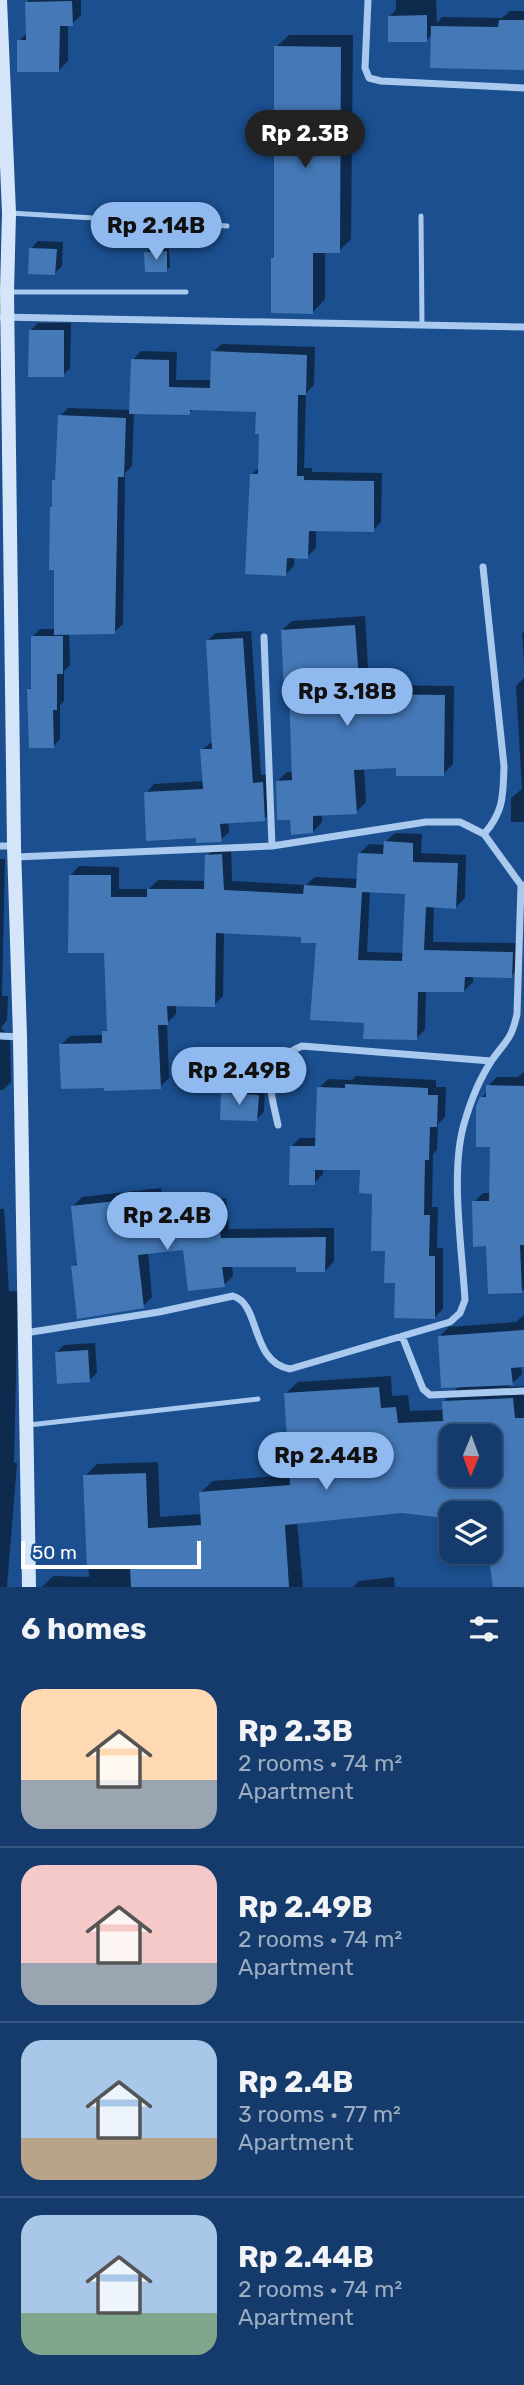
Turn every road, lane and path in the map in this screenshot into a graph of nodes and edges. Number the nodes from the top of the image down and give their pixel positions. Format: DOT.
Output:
graph roads {
  1 [pos="0,0"];
  2 [pos="368,0"];
  3 [pos="1,54"];
  4 [pos="524,88"];
  5 [pos="9,213"];
  6 [pos="421,216"];
  7 [pos="227,226"];
  8 [pos="7,292"];
  9 [pos="186,292"];
  10 [pos="4,317"];
  11 [pos="422,325"];
  12 [pos="524,327"];
  13 [pos="483,567"];
  14 [pos="264,637"];
  15 [pos="484,834"];
  16 [pos="272,846"];
  17 [pos="10,850"];
  18 [pos="522,885"];
  19 [pos="0,1036"];
  20 [pos="20,1037"];
  21 [pos="491,1061"];
  22 [pos="278,1125"];
  23 [pos="24,1333"];
  24 [pos="402,1336"];
  25 [pos="524,1391"];
  26 [pos="258,1399"];
  27 [pos="26,1425"];
  28 [pos="29,1587"];
  1 -- 3 [label="main road"];
  2 -- 4 [label="street"];
  3 -- 5 [label="main road"];
  5 -- 7 [label="lane"];
  5 -- 8 [label="main road"];
  6 -- 11 [label="lane"];
  8 -- 9 [label="lane"];
  8 -- 10 [label="main road"];
  10 -- 11 [label="street"];
  10 -- 17 [label="main road"];
  11 -- 12 [label="street"];
  13 -- 15 [label="street"];
  14 -- 16 [label="street"];
  15 -- 16 [label="street"];
  15 -- 18 [label="street"];
  16 -- 17 [label="street"];
  17 -- 20 [label="main road"];
  18 -- 21 [label="street"];
  19 -- 20 [label="street"];
  20 -- 23 [label="main road"];
  21 -- 22 [label="street"];
  21 -- 24 [label="street"];
  23 -- 24 [label="street"];
  23 -- 27 [label="main road"];
  24 -- 25 [label="street"];
  26 -- 27 [label="lane"];
  27 -- 28 [label="main road"];
}
